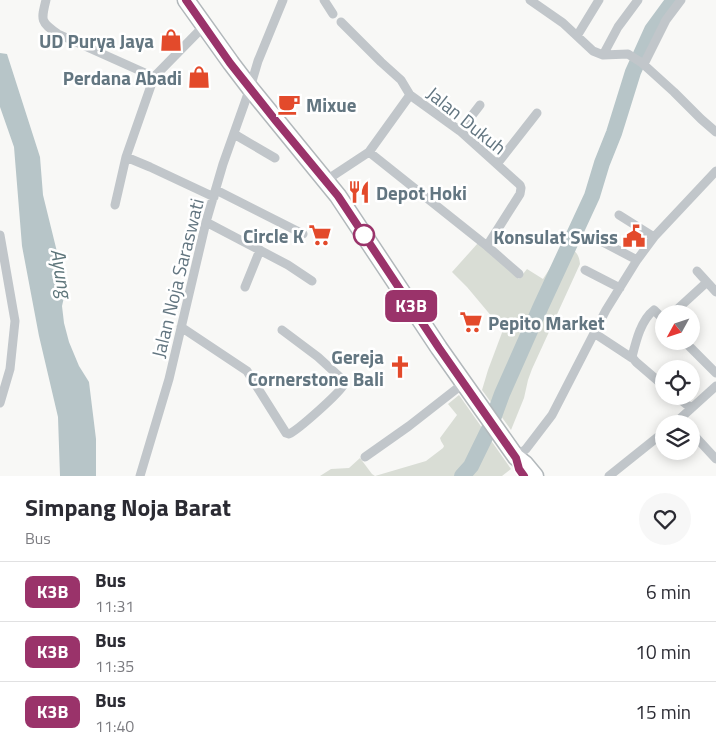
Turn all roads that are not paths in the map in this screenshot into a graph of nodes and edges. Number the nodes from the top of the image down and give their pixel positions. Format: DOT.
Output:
graph roads {
  1 [pos="46,0"];
  2 [pos="186,0"];
  3 [pos="283,0"];
  4 [pos="324,0"];
  5 [pos="530,0"];
  6 [pos="599,0"];
  7 [pos="638,0"];
  8 [pos="681,0"];
  9 [pos="540,3"];
  10 [pos="333,14"];
  11 [pos="341,22"];
  12 [pos="204,26"];
  13 [pos="577,36"];
  14 [pos="603,55"];
  15 [pos="643,64"];
  16 [pos="154,77"];
  17 [pos="251,83"];
  18 [pos="410,95"];
  19 [pos="480,105"];
  20 [pos="537,113"];
  21 [pos="460,131"];
  22 [pos="716,132"];
  23 [pos="234,134"];
  24 [pos="369,152"];
  25 [pos="126,157"];
  26 [pos="275,158"];
  27 [pos="497,164"];
  28 [pos="716,171"];
  29 [pos="325,181"];
  30 [pos="215,194"];
  31 [pos="115,205"];
  32 [pos="619,215"];
  33 [pos="206,222"];
  34 [pos="303,234"];
  35 [pos="0,235"];
  36 [pos="654,237"];
  37 [pos="599,240"];
  38 [pos="487,246"];
  39 [pos="260,250"];
  40 [pos="637,260"];
  41 [pos="585,270"];
  42 [pos="3,271"];
  43 [pos="697,271"];
  44 [pos="519,274"];
  45 [pos="312,281"];
  46 [pos="707,282"];
  47 [pos="245,287"];
  48 [pos="620,288"];
  49 [pos="716,292"];
  50 [pos="682,305"];
  51 [pos="655,311"];
  52 [pos="181,327"];
  53 [pos="282,330"];
  54 [pos="594,333"];
  55 [pos="693,350"];
  56 [pos="632,358"];
  57 [pos="5,368"];
  58 [pos="716,372"];
  59 [pos="655,379"];
  60 [pos="467,386"];
  61 [pos="716,386"];
  62 [pos="0,403"];
  63 [pos="687,405"];
  64 [pos="691,408"];
  65 [pos="685,415"];
  66 [pos="655,439"];
  67 [pos="700,442"];
  68 [pos="513,453"];
  69 [pos="365,457"];
  70 [pos="716,459"];
  71 [pos="620,468"];
  72 [pos="140,476"];
  73 [pos="524,476"];
  74 [pos="535,476"];
  75 [pos="609,476"];
  76 [pos="626,476"];
  1 -- 16 [label="street"];
  2 -- 12 [label="highway"];
  3 -- 17 [label="street, Jalan Noja Saraswati"];
  4 -- 10 [label="street"];
  5 -- 9 [label="street"];
  6 -- 13 [label="street"];
  7 -- 14 [label="street"];
  8 -- 15 [label="street"];
  9 -- 13 [label="street"];
  11 -- 18 [label="street"];
  12 -- 16 [label="street"];
  12 -- 17 [label="highway"];
  13 -- 14 [label="street"];
  14 -- 15 [label="street"];
  15 -- 22 [label="street"];
  16 -- 25 [label="street"];
  17 -- 23 [label="street, Jalan Noja Saraswati"];
  17 -- 29 [label="highway"];
  18 -- 21 [label="street, Jalan Dukuh"];
  18 -- 24 [label="street, Jalan Dukuh"];
  19 -- 21 [label="street"];
  20 -- 27 [label="street"];
  21 -- 27 [label="street, Jalan Dukuh"];
  23 -- 26 [label="street"];
  23 -- 30 [label="street, Jalan Noja Saraswati"];
  24 -- 29 [label="street, Jalan Dukuh"];
  24 -- 38 [label="street"];
  25 -- 30 [label="street"];
  25 -- 31 [label="street"];
  27 -- 38 [label="street, Jalan Dukuh"];
  28 -- 36 [label="street"];
  29 -- 60 [label="highway"];
  30 -- 33 [label="street, Jalan Noja Saraswati"];
  30 -- 34 [label="street"];
  32 -- 36 [label="street"];
  33 -- 39 [label="street"];
  33 -- 52 [label="street, Jalan Noja Saraswati"];
  35 -- 42 [label="street"];
  36 -- 40 [label="street"];
  37 -- 40 [label="street"];
  38 -- 44 [label="street"];
  39 -- 45 [label="street"];
  39 -- 47 [label="street"];
  40 -- 48 [label="street"];
  41 -- 48 [label="street"];
  42 -- 57 [label="street"];
  43 -- 46 [label="street"];
  46 -- 49 [label="street"];
  46 -- 50 [label="street"];
  48 -- 54 [label="street"];
  51 -- 56 [label="street"];
  52 -- 53 [label="street"];
  52 -- 72 [label="street, Jalan Noja Saraswati"];
  54 -- 56 [label="street"];
  54 -- 68 [label="street"];
  55 -- 58 [label="street"];
  56 -- 59 [label="street"];
  57 -- 62 [label="street"];
  60 -- 68 [label="highway"];
  60 -- 69 [label="street"];
  61 -- 64 [label="street"];
  63 -- 64 [label="street"];
  64 -- 65 [label="street"];
  66 -- 71 [label="street"];
  67 -- 70 [label="street"];
  68 -- 73 [label="highway"];
  68 -- 74 [label="highway"];
  71 -- 75 [label="street"];
  71 -- 76 [label="street"];
}
